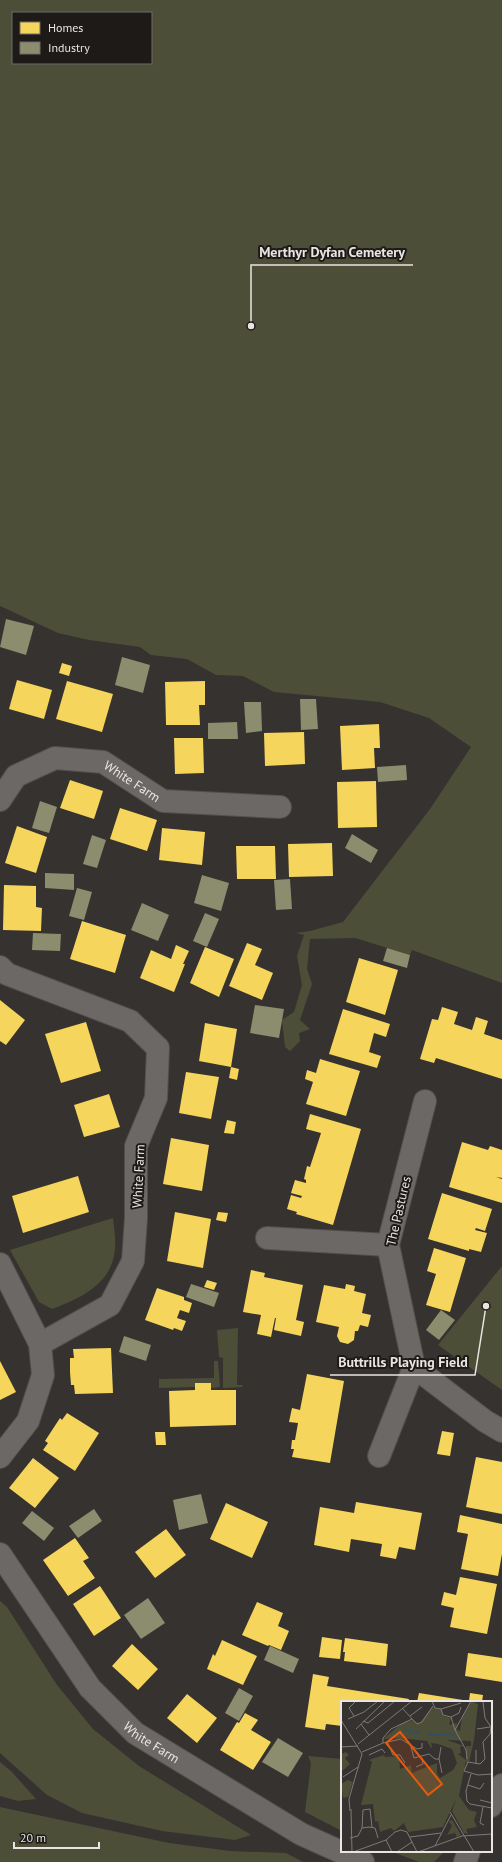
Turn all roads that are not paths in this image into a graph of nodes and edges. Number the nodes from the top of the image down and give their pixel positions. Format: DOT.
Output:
graph roads {
  1 [pos="0,800"];
  2 [pos="280,807"];
  3 [pos="0,967"];
  4 [pos="425,1102"];
  5 [pos="267,1238"];
  6 [pos="388,1245"];
  7 [pos="0,1264"];
  8 [pos="40,1344"];
  9 [pos="414,1368"];
  10 [pos="502,1431"];
  11 [pos="379,1456"];
  12 [pos="0,1457"];
  13 [pos="0,1554"];
  14 [pos="502,1785"];
  15 [pos="492,1804"];
  16 [pos="469,1852"];
  17 [pos="363,1862"];
  18 [pos="465,1862"];
  1 -- 2 [label="street, White Farm"];
  3 -- 8 [label="street, White Farm"];
  4 -- 6 [label="street, The Pastures"];
  5 -- 6 [label="street"];
  6 -- 9 [label="street, The Pastures"];
  7 -- 8 [label="street"];
  8 -- 12 [label="street"];
  9 -- 10 [label="street"];
  9 -- 11 [label="street"];
  13 -- 17 [label="street, White Farm"];
  14 -- 15 [label="street"];
  16 -- 18 [label="street"];
}
